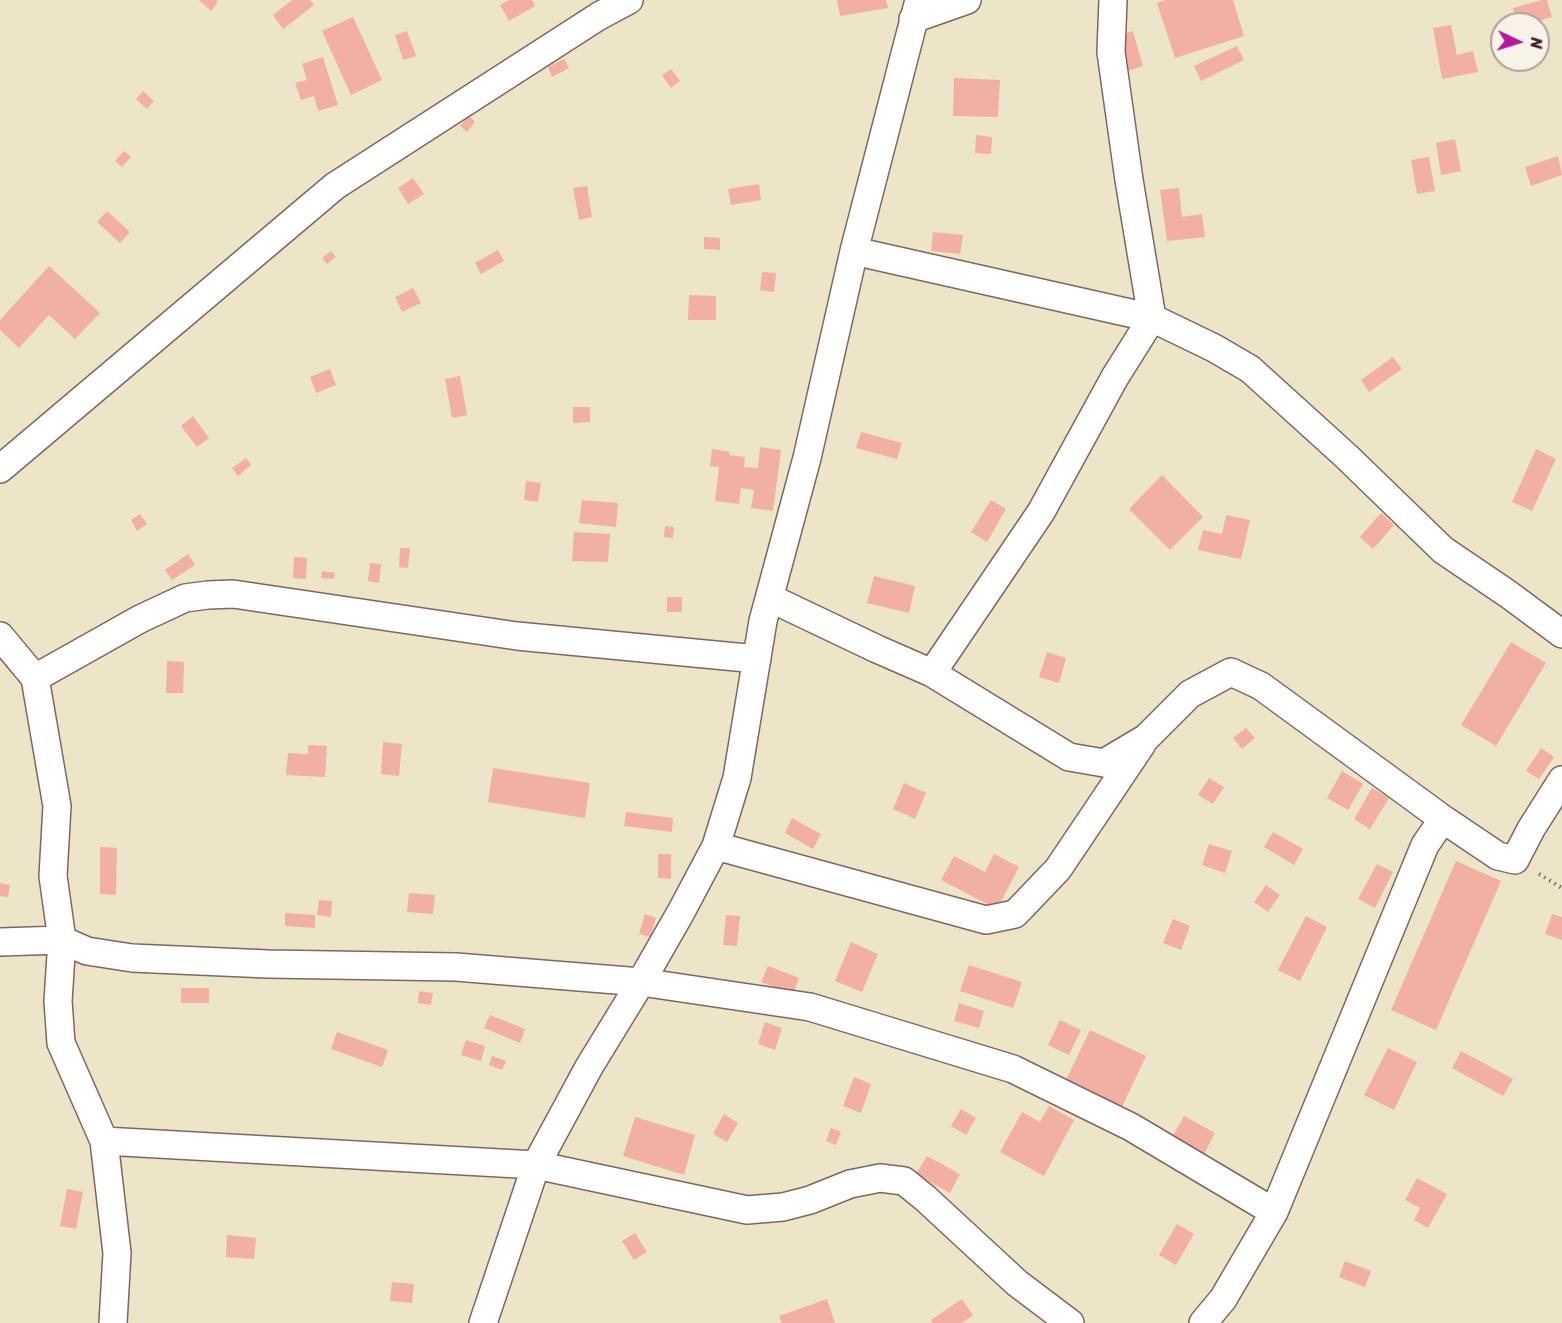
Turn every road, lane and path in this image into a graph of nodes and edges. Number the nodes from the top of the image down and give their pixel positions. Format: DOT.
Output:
graph roads {
  1 [pos="629,0"];
  2 [pos="967,0"];
  3 [pos="1113,0"];
  4 [pos="916,9"];
  5 [pos="854,251"];
  6 [pos="1152,318"];
  7 [pos="0,469"];
  8 [pos="770,598"];
  9 [pos="1562,634"];
  10 [pos="0,636"];
  11 [pos="757,659"];
  12 [pos="932,672"];
  13 [pos="35,678"];
  14 [pos="1146,738"];
  15 [pos="1562,780"];
  16 [pos="1443,819"];
  17 [pos="716,846"];
  18 [pos="62,940"];
  19 [pos="0,942"];
  20 [pos="641,982"];
  21 [pos="104,1141"];
  22 [pos="536,1165"];
  23 [pos="1274,1212"];
  24 [pos="113,1323"];
  25 [pos="483,1323"];
  26 [pos="1070,1323"];
  27 [pos="1203,1323"];
  1 -- 7 [label="street"];
  2 -- 4 [label="street"];
  3 -- 6 [label="street"];
  4 -- 5 [label="street"];
  5 -- 6 [label="street"];
  5 -- 8 [label="street"];
  6 -- 9 [label="street"];
  6 -- 12 [label="street"];
  8 -- 11 [label="street"];
  8 -- 12 [label="street"];
  10 -- 13 [label="street"];
  11 -- 13 [label="street"];
  11 -- 17 [label="street"];
  12 -- 14 [label="street"];
  13 -- 18 [label="street"];
  14 -- 16 [label="street"];
  14 -- 17 [label="street"];
  15 -- 16 [label="street"];
  16 -- 23 [label="street"];
  17 -- 20 [label="street"];
  18 -- 19 [label="street"];
  18 -- 20 [label="street"];
  18 -- 21 [label="street"];
  20 -- 22 [label="street"];
  20 -- 23 [label="street"];
  21 -- 22 [label="street"];
  21 -- 24 [label="street"];
  22 -- 25 [label="street"];
  22 -- 26 [label="street"];
  23 -- 27 [label="street"];
}
